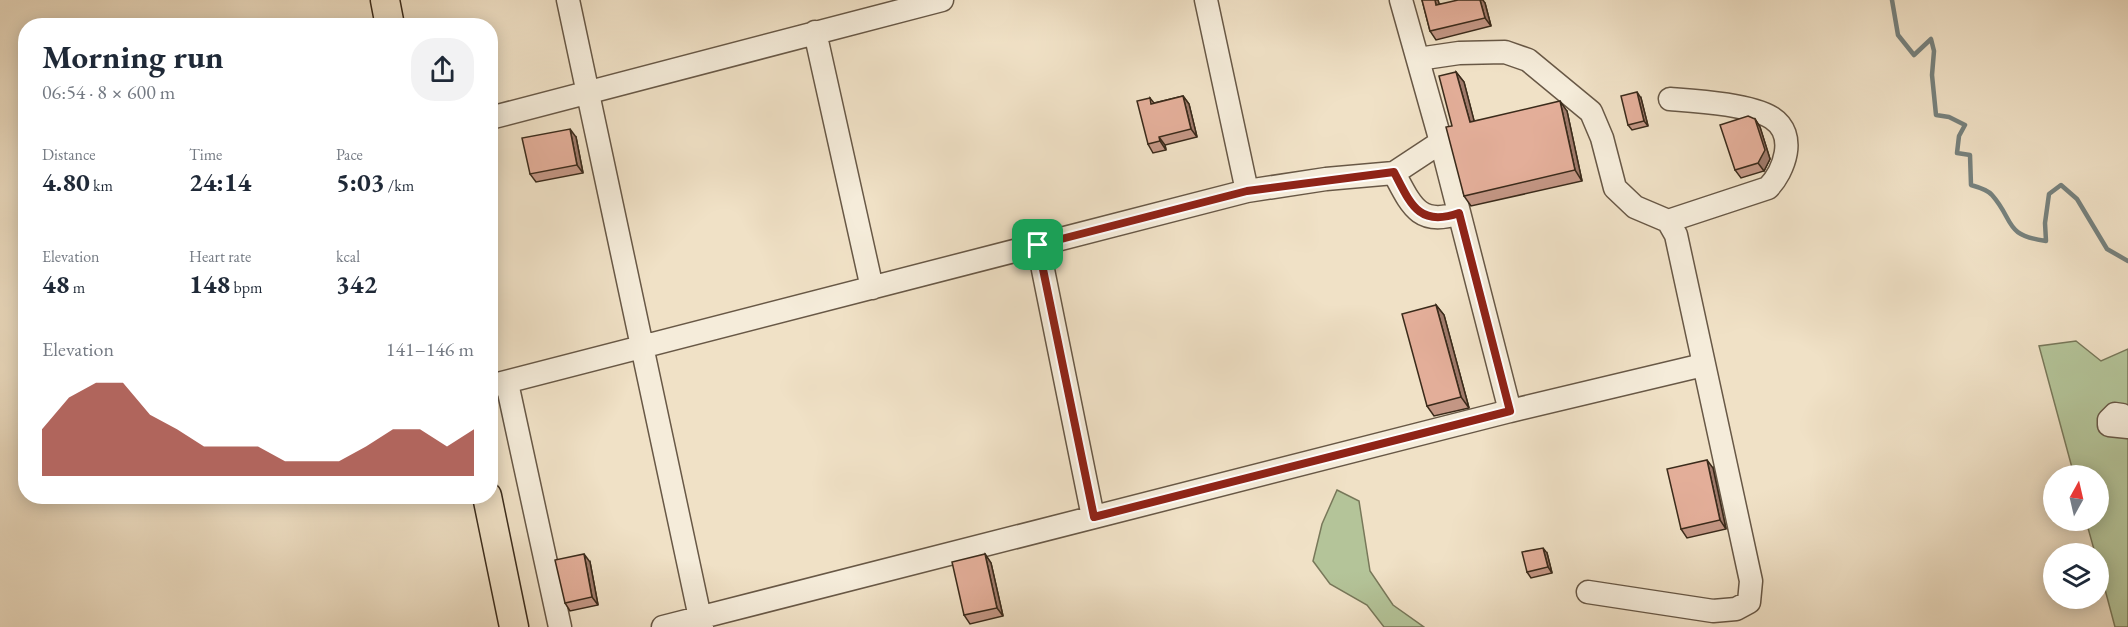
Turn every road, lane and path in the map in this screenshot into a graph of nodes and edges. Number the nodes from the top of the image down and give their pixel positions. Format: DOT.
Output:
graph roads {
  1 [pos="385,0"];
  2 [pos="568,0"];
  3 [pos="942,0"];
  4 [pos="1206,0"];
  5 [pos="1401,0"];
  6 [pos="388,18"];
  7 [pos="815,32"];
  8 [pos="1418,59"];
  9 [pos="589,92"];
  10 [pos="1670,99"];
  11 [pos="498,116"];
  12 [pos="1441,142"];
  13 [pos="1394,172"];
  14 [pos="1247,191"];
  15 [pos="1459,213"];
  16 [pos="1668,221"];
  17 [pos="1038,245"];
  18 [pos="872,288"];
  19 [pos="643,348"];
  20 [pos="1703,365"];
  21 [pos="499,385"];
  22 [pos="1510,411"];
  23 [pos="2128,422"];
  24 [pos="2128,427"];
  25 [pos="489,504"];
  26 [pos="1094,517"];
  27 [pos="1588,592"];
  28 [pos="701,622"];
  29 [pos="514,627"];
  30 [pos="560,627"];
  31 [pos="663,627"];
  1 -- 6 [label="main road"];
  2 -- 9 [label="lane"];
  3 -- 7 [label="lane"];
  4 -- 14 [label="lane"];
  5 -- 8 [label="lane"];
  7 -- 9 [label="lane"];
  7 -- 18 [label="lane"];
  8 -- 12 [label="lane"];
  8 -- 16 [label="lane"];
  9 -- 11 [label="lane"];
  9 -- 19 [label="lane"];
  10 -- 16 [label="lane"];
  12 -- 13 [label="lane"];
  12 -- 15 [label="lane"];
  13 -- 14 [label="lane"];
  13 -- 15 [label="lane"];
  14 -- 17 [label="lane"];
  15 -- 22 [label="lane"];
  16 -- 20 [label="lane"];
  17 -- 18 [label="lane"];
  17 -- 26 [label="lane"];
  18 -- 19 [label="lane"];
  19 -- 21 [label="lane"];
  19 -- 28 [label="lane"];
  20 -- 22 [label="lane"];
  20 -- 27 [label="lane"];
  21 -- 30 [label="lane"];
  22 -- 26 [label="lane"];
  23 -- 24 [label="lane"];
  25 -- 29 [label="main road"];
  26 -- 28 [label="lane"];
  28 -- 31 [label="lane"];
}
